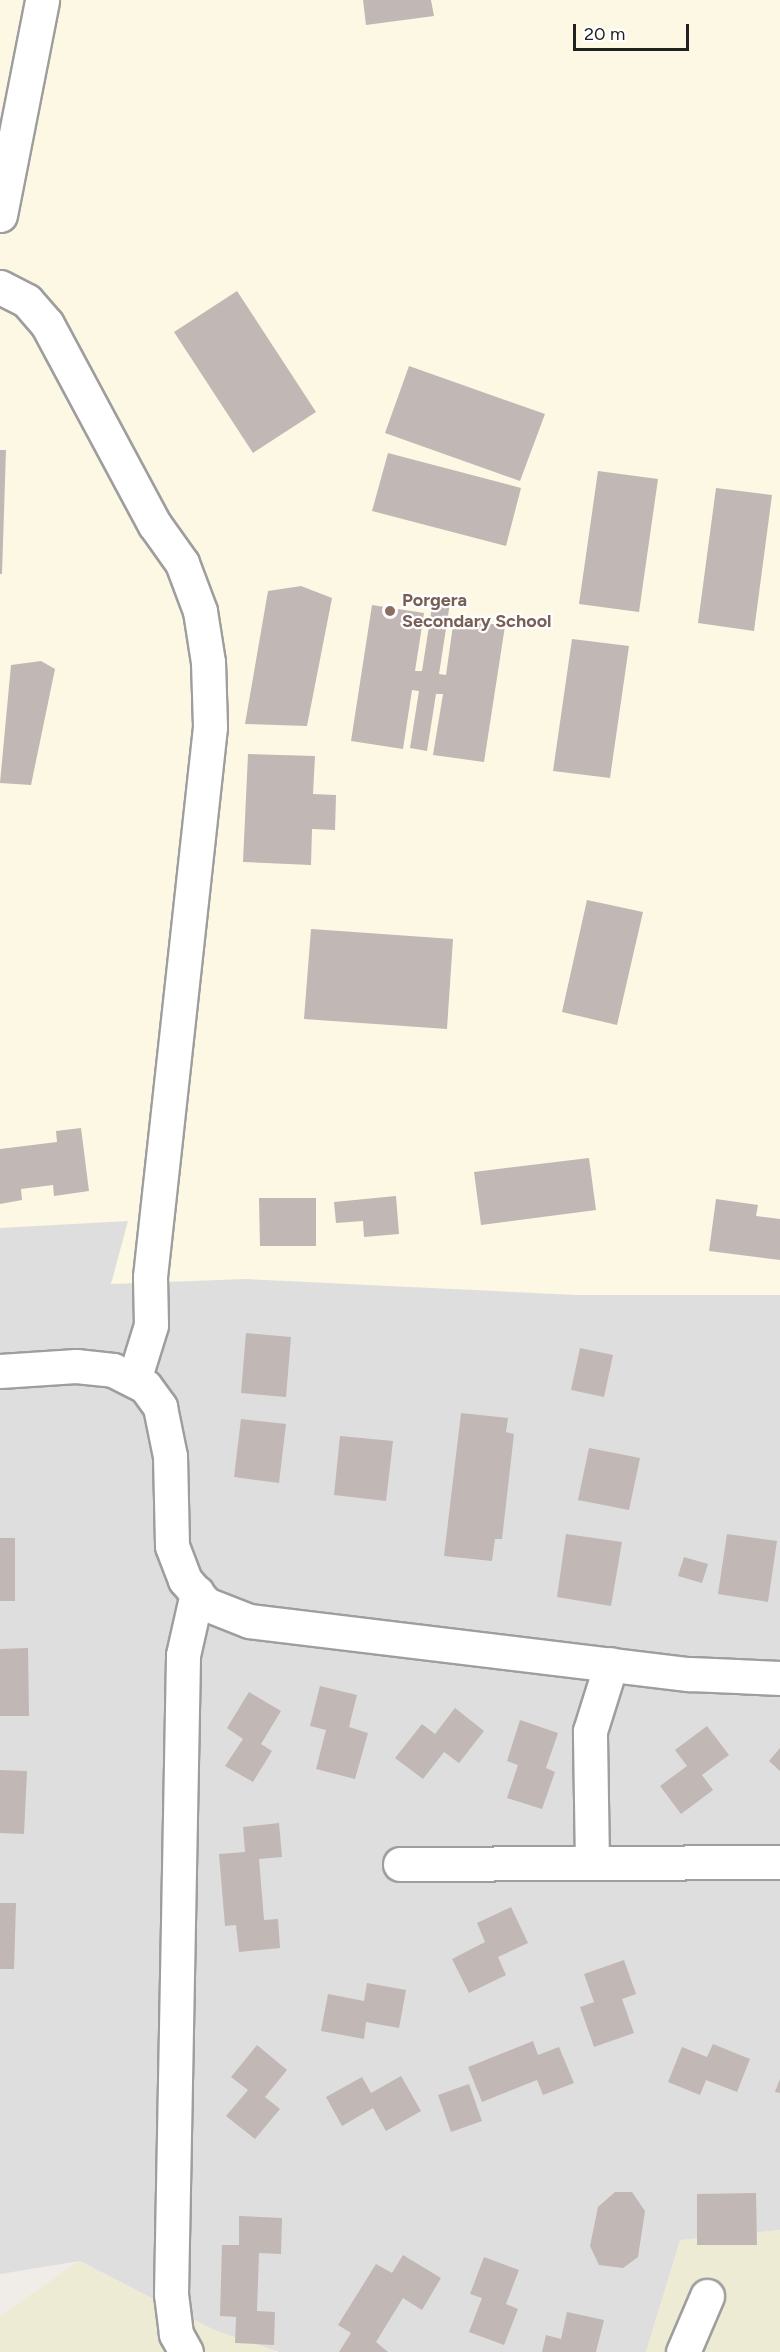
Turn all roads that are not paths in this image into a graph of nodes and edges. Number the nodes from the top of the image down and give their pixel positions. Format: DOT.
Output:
graph roads {
  1 [pos="42,0"];
  2 [pos="0,215"];
  3 [pos="0,288"];
  4 [pos="0,1371"];
  5 [pos="134,1380"];
  6 [pos="196,1593"];
  7 [pos="611,1664"];
  8 [pos="780,1677"];
  9 [pos="780,1862"];
  10 [pos="592,1863"];
  11 [pos="400,1864"];
  12 [pos="707,2296"];
  13 [pos="186,2352"];
  14 [pos="683,2352"];
  1 -- 2 [label="street"];
  3 -- 5 [label="street"];
  4 -- 5 [label="street"];
  5 -- 6 [label="street"];
  6 -- 7 [label="street"];
  6 -- 13 [label="street"];
  7 -- 8 [label="street"];
  7 -- 10 [label="street"];
  9 -- 10 [label="street"];
  10 -- 11 [label="street"];
  12 -- 14 [label="street"];
}
